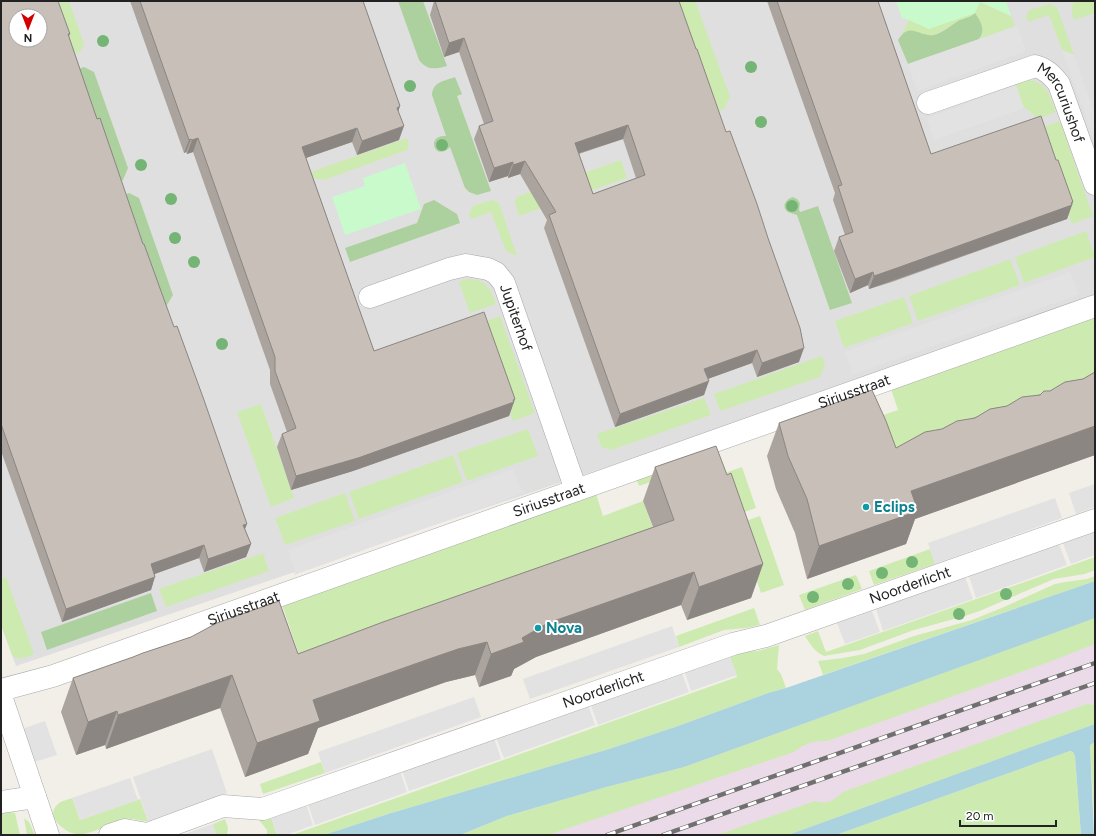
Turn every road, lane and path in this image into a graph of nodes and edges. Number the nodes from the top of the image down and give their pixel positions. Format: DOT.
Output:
graph roads {
  1 [pos="928,103"];
  2 [pos="1095,184"];
  3 [pos="370,297"];
  4 [pos="1095,306"];
  5 [pos="576,490"];
  6 [pos="1095,520"];
  7 [pos="1,690"];
  8 [pos="1,696"];
  9 [pos="35,797"];
  10 [pos="1,802"];
  11 [pos="48,835"];
  12 [pos="110,835"];
  1 -- 2 [label="street, Mercuriushof"];
  3 -- 5 [label="street, Jupiterhof"];
  4 -- 5 [label="street, Siriusstraat"];
  5 -- 7 [label="street, Siriusstraat"];
  6 -- 12 [label="street, Noorderlicht"];
  8 -- 9 [label="street"];
  9 -- 10 [label="street"];
  9 -- 11 [label="street"];
}
